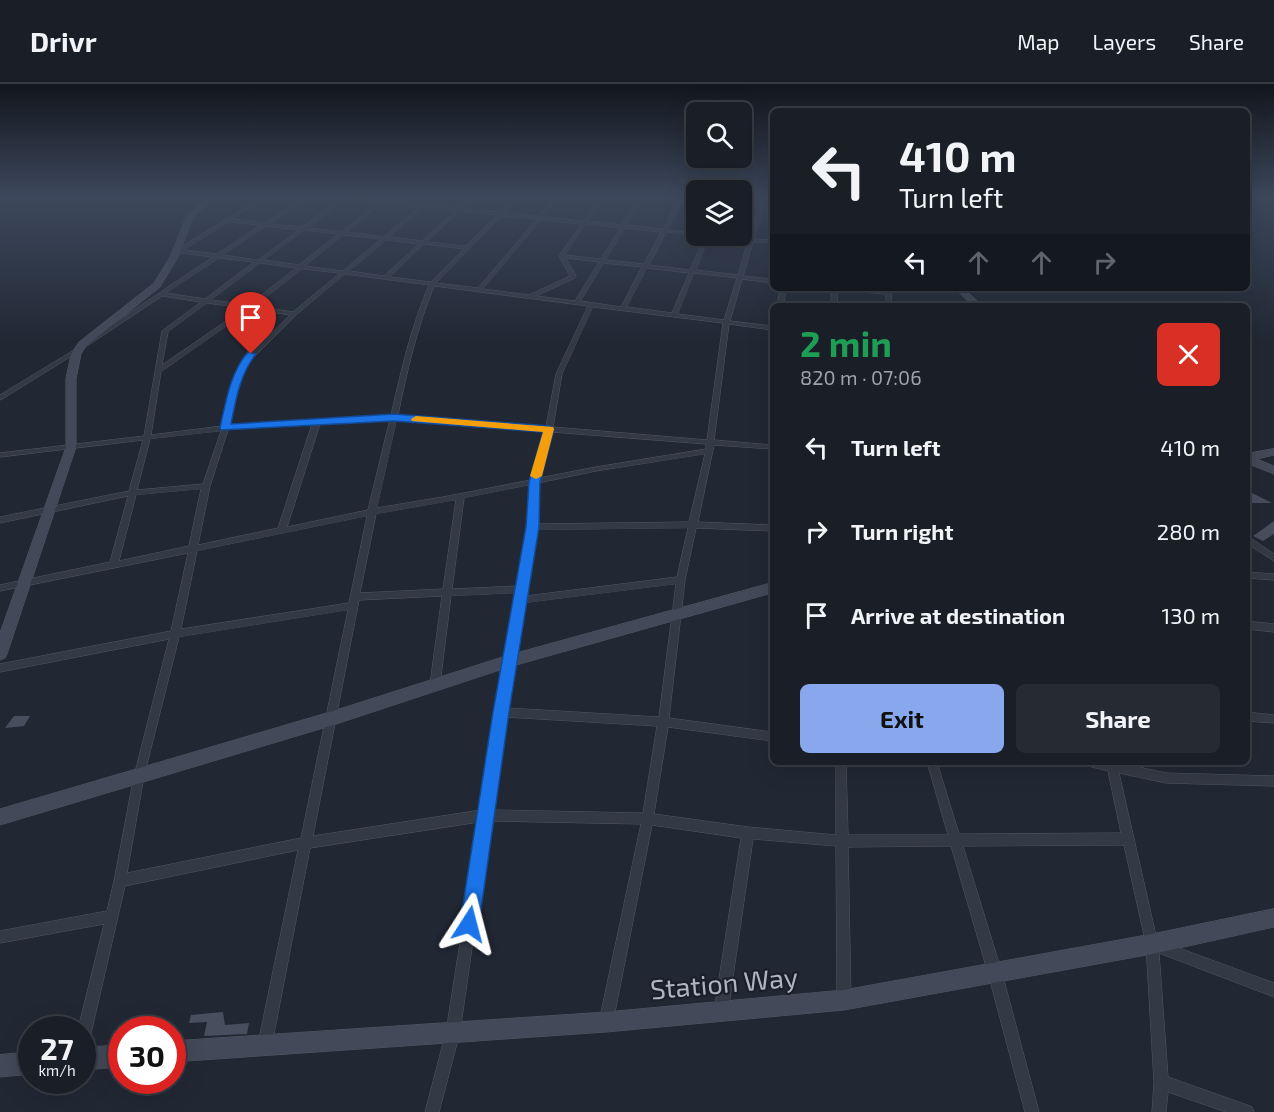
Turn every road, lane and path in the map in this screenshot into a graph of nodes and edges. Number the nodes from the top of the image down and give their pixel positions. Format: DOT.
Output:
graph roads {
  1 [pos="180,245"];
  2 [pos="188,245"];
  3 [pos="236,245"];
  4 [pos="281,245"];
  5 [pos="328,245"];
  6 [pos="378,245"];
  7 [pos="422,245"];
  8 [pos="446,245"];
  9 [pos="471,245"];
  10 [pos="518,245"];
  11 [pos="570,245"];
  12 [pos="612,245"];
  13 [pos="658,245"];
  14 [pos="703,246"];
  15 [pos="749,246"];
  16 [pos="468,248"];
  17 [pos="177,252"];
  18 [pos="562,256"];
  19 [pos="217,257"];
  20 [pos="603,261"];
  21 [pos="257,262"];
  22 [pos="645,266"];
  23 [pos="299,267"];
  24 [pos="691,272"];
  25 [pos="342,273"];
  26 [pos="385,278"];
  27 [pos="738,278"];
  28 [pos="770,281"];
  29 [pos="432,284"];
  30 [pos="479,290"];
  31 [pos="962,291"];
  32 [pos="148,293"];
  33 [pos="163,294"];
  34 [pos="528,297"];
  35 [pos="205,301"];
  36 [pos="577,303"];
  37 [pos="975,303"];
  38 [pos="591,305"];
  39 [pos="249,308"];
  40 [pos="623,309"];
  41 [pos="294,315"];
  42 [pos="674,316"];
  43 [pos="726,323"];
  44 [pos="770,328"];
  45 [pos="76,351"];
  46 [pos="158,371"];
  47 [pos="0,398"];
  48 [pos="394,417"];
  49 [pos="316,421"];
  50 [pos="225,428"];
  51 [pos="549,429"];
  52 [pos="147,437"];
  53 [pos="71,447"];
  54 [pos="709,447"];
  55 [pos="770,447"];
  56 [pos="1274,452"];
  57 [pos="0,455"];
  58 [pos="1250,457"];
  59 [pos="1250,460"];
  60 [pos="1274,470"];
  61 [pos="534,482"];
  62 [pos="206,486"];
  63 [pos="132,493"];
  64 [pos="460,496"];
  65 [pos="50,510"];
  66 [pos="372,512"];
  67 [pos="0,520"];
  68 [pos="691,525"];
  69 [pos="533,527"];
  70 [pos="770,528"];
  71 [pos="281,531"];
  72 [pos="1250,541"];
  73 [pos="194,548"];
  74 [pos="1274,558"];
  75 [pos="114,564"];
  76 [pos="1250,575"];
  77 [pos="1274,577"];
  78 [pos="681,580"];
  79 [pos="25,583"];
  80 [pos="0,588"];
  81 [pos="521,589"];
  82 [pos="770,589"];
  83 [pos="447,592"];
  84 [pos="519,600"];
  85 [pos="353,601"];
  86 [pos="676,613"];
  87 [pos="1250,625"];
  88 [pos="1274,628"];
  89 [pos="175,634"];
  90 [pos="0,654"];
  91 [pos="509,661"];
  92 [pos="0,668"];
  93 [pos="435,684"];
  94 [pos="501,712"];
  95 [pos="1250,716"];
  96 [pos="330,719"];
  97 [pos="1274,719"];
  98 [pos="664,722"];
  99 [pos="770,737"];
  100 [pos="842,765"];
  101 [pos="933,765"];
  102 [pos="1111,765"];
  103 [pos="139,776"];
  104 [pos="1274,781"];
  105 [pos="486,815"];
  106 [pos="0,817"];
  107 [pos="648,819"];
  108 [pos="748,833"];
  109 [pos="1127,839"];
  110 [pos="956,840"];
  111 [pos="844,841"];
  112 [pos="306,843"];
  113 [pos="120,881"];
  114 [pos="112,916"];
  115 [pos="1274,918"];
  116 [pos="0,937"];
  117 [pos="1152,944"];
  118 [pos="995,973"];
  119 [pos="1274,990"];
  120 [pos="844,1000"];
  121 [pos="721,1011"];
  122 [pos="88,1016"];
  123 [pos="606,1022"];
  124 [pos="453,1032"];
  125 [pos="265,1044"];
  126 [pos="186,1051"];
  127 [pos="18,1064"];
  128 [pos="0,1066"];
  129 [pos="1161,1082"];
  130 [pos="432,1112"];
  131 [pos="1032,1112"];
  132 [pos="1159,1112"];
  133 [pos="1247,1112"];
  1 -- 17 [label="street"];
  2 -- 17 [label="street"];
  3 -- 19 [label="street"];
  4 -- 21 [label="street"];
  5 -- 23 [label="street"];
  6 -- 25 [label="street"];
  7 -- 26 [label="street"];
  8 -- 16 [label="street"];
  9 -- 16 [label="street"];
  10 -- 30 [label="street"];
  11 -- 18 [label="street"];
  12 -- 20 [label="street"];
  13 -- 22 [label="street"];
  14 -- 24 [label="street"];
  15 -- 27 [label="street"];
  16 -- 29 [label="street"];
  17 -- 19 [label="street"];
  17 -- 32 [label="street"];
  18 -- 20 [label="street"];
  18 -- 34 [label="street"];
  19 -- 21 [label="street"];
  19 -- 33 [label="street"];
  20 -- 22 [label="street"];
  20 -- 36 [label="street"];
  21 -- 23 [label="street"];
  21 -- 35 [label="street"];
  22 -- 24 [label="street"];
  22 -- 40 [label="street"];
  23 -- 25 [label="street"];
  23 -- 39 [label="street"];
  24 -- 27 [label="street"];
  24 -- 42 [label="street"];
  25 -- 26 [label="street"];
  25 -- 41 [label="street"];
  26 -- 29 [label="street"];
  27 -- 28 [label="street"];
  27 -- 43 [label="street"];
  29 -- 30 [label="street"];
  29 -- 48 [label="street"];
  30 -- 34 [label="street"];
  31 -- 37 [label="street"];
  32 -- 33 [label="street"];
  32 -- 45 [label="street"];
  33 -- 35 [label="street"];
  33 -- 45 [label="street"];
  34 -- 36 [label="street"];
  35 -- 39 [label="street"];
  35 -- 46 [label="street"];
  36 -- 38 [label="street"];
  38 -- 40 [label="street"];
  38 -- 51 [label="street"];
  39 -- 41 [label="street"];
  39 -- 46 [label="street"];
  40 -- 42 [label="street"];
  41 -- 50 [label="street"];
  42 -- 43 [label="street"];
  43 -- 44 [label="street"];
  43 -- 54 [label="street"];
  45 -- 47 [label="street"];
  45 -- 53 [label="street"];
  46 -- 52 [label="street"];
  48 -- 49 [label="street"];
  48 -- 51 [label="street"];
  48 -- 66 [label="street"];
  49 -- 50 [label="street"];
  49 -- 71 [label="street"];
  50 -- 52 [label="street"];
  50 -- 62 [label="street"];
  51 -- 54 [label="street"];
  51 -- 61 [label="street"];
  52 -- 53 [label="street"];
  52 -- 63 [label="street"];
  53 -- 57 [label="street"];
  53 -- 65 [label="street"];
  54 -- 55 [label="street"];
  54 -- 61 [label="street"];
  54 -- 68 [label="street"];
  56 -- 58 [label="street"];
  59 -- 60 [label="street"];
  61 -- 64 [label="street"];
  61 -- 69 [label="street"];
  62 -- 63 [label="street"];
  62 -- 73 [label="street"];
  63 -- 65 [label="street"];
  63 -- 75 [label="street"];
  64 -- 66 [label="street"];
  64 -- 83 [label="street"];
  65 -- 67 [label="street"];
  65 -- 79 [label="street"];
  66 -- 71 [label="street"];
  66 -- 85 [label="street"];
  68 -- 69 [label="street"];
  68 -- 70 [label="street"];
  68 -- 78 [label="street"];
  69 -- 81 [label="street"];
  71 -- 73 [label="street"];
  72 -- 74 [label="street"];
  73 -- 75 [label="street"];
  73 -- 89 [label="street"];
  75 -- 79 [label="street"];
  76 -- 77 [label="street"];
  78 -- 84 [label="street"];
  78 -- 86 [label="street"];
  79 -- 80 [label="street"];
  79 -- 90 [label="street"];
  81 -- 83 [label="street"];
  81 -- 84 [label="street"];
  82 -- 86 [label="street"];
  83 -- 85 [label="street"];
  83 -- 93 [label="street"];
  84 -- 91 [label="street"];
  85 -- 89 [label="street"];
  85 -- 96 [label="street"];
  86 -- 91 [label="street"];
  86 -- 98 [label="street"];
  87 -- 88 [label="street"];
  89 -- 92 [label="street"];
  89 -- 103 [label="street"];
  91 -- 93 [label="street"];
  91 -- 94 [label="street"];
  93 -- 96 [label="street"];
  94 -- 98 [label="street"];
  94 -- 105 [label="street"];
  95 -- 97 [label="street"];
  96 -- 103 [label="street"];
  96 -- 112 [label="street"];
  98 -- 99 [label="street"];
  98 -- 107 [label="street"];
  100 -- 111 [label="street"];
  101 -- 110 [label="street"];
  102 -- 104 [label="street"];
  102 -- 109 [label="street"];
  103 -- 106 [label="street"];
  103 -- 113 [label="street"];
  105 -- 107 [label="street"];
  105 -- 112 [label="street"];
  105 -- 124 [label="street"];
  107 -- 108 [label="street"];
  107 -- 123 [label="street"];
  108 -- 111 [label="street"];
  108 -- 121 [label="street"];
  109 -- 110 [label="street"];
  109 -- 117 [label="street"];
  110 -- 111 [label="street"];
  110 -- 118 [label="street"];
  111 -- 120 [label="street"];
  112 -- 113 [label="street"];
  112 -- 125 [label="street"];
  113 -- 114 [label="street"];
  114 -- 116 [label="street"];
  114 -- 122 [label="street"];
  115 -- 117 [label="street, Station Way"];
  117 -- 118 [label="street, Station Way"];
  117 -- 119 [label="street"];
  117 -- 129 [label="street"];
  118 -- 120 [label="street, Station Way"];
  118 -- 131 [label="street"];
  120 -- 121 [label="street, Station Way"];
  121 -- 123 [label="street, Station Way"];
  123 -- 124 [label="street, Station Way"];
  124 -- 125 [label="street, Station Way"];
  124 -- 130 [label="street"];
  125 -- 126 [label="street, Station Way"];
  127 -- 128 [label="street"];
  129 -- 132 [label="street"];
  129 -- 133 [label="street"];
}
